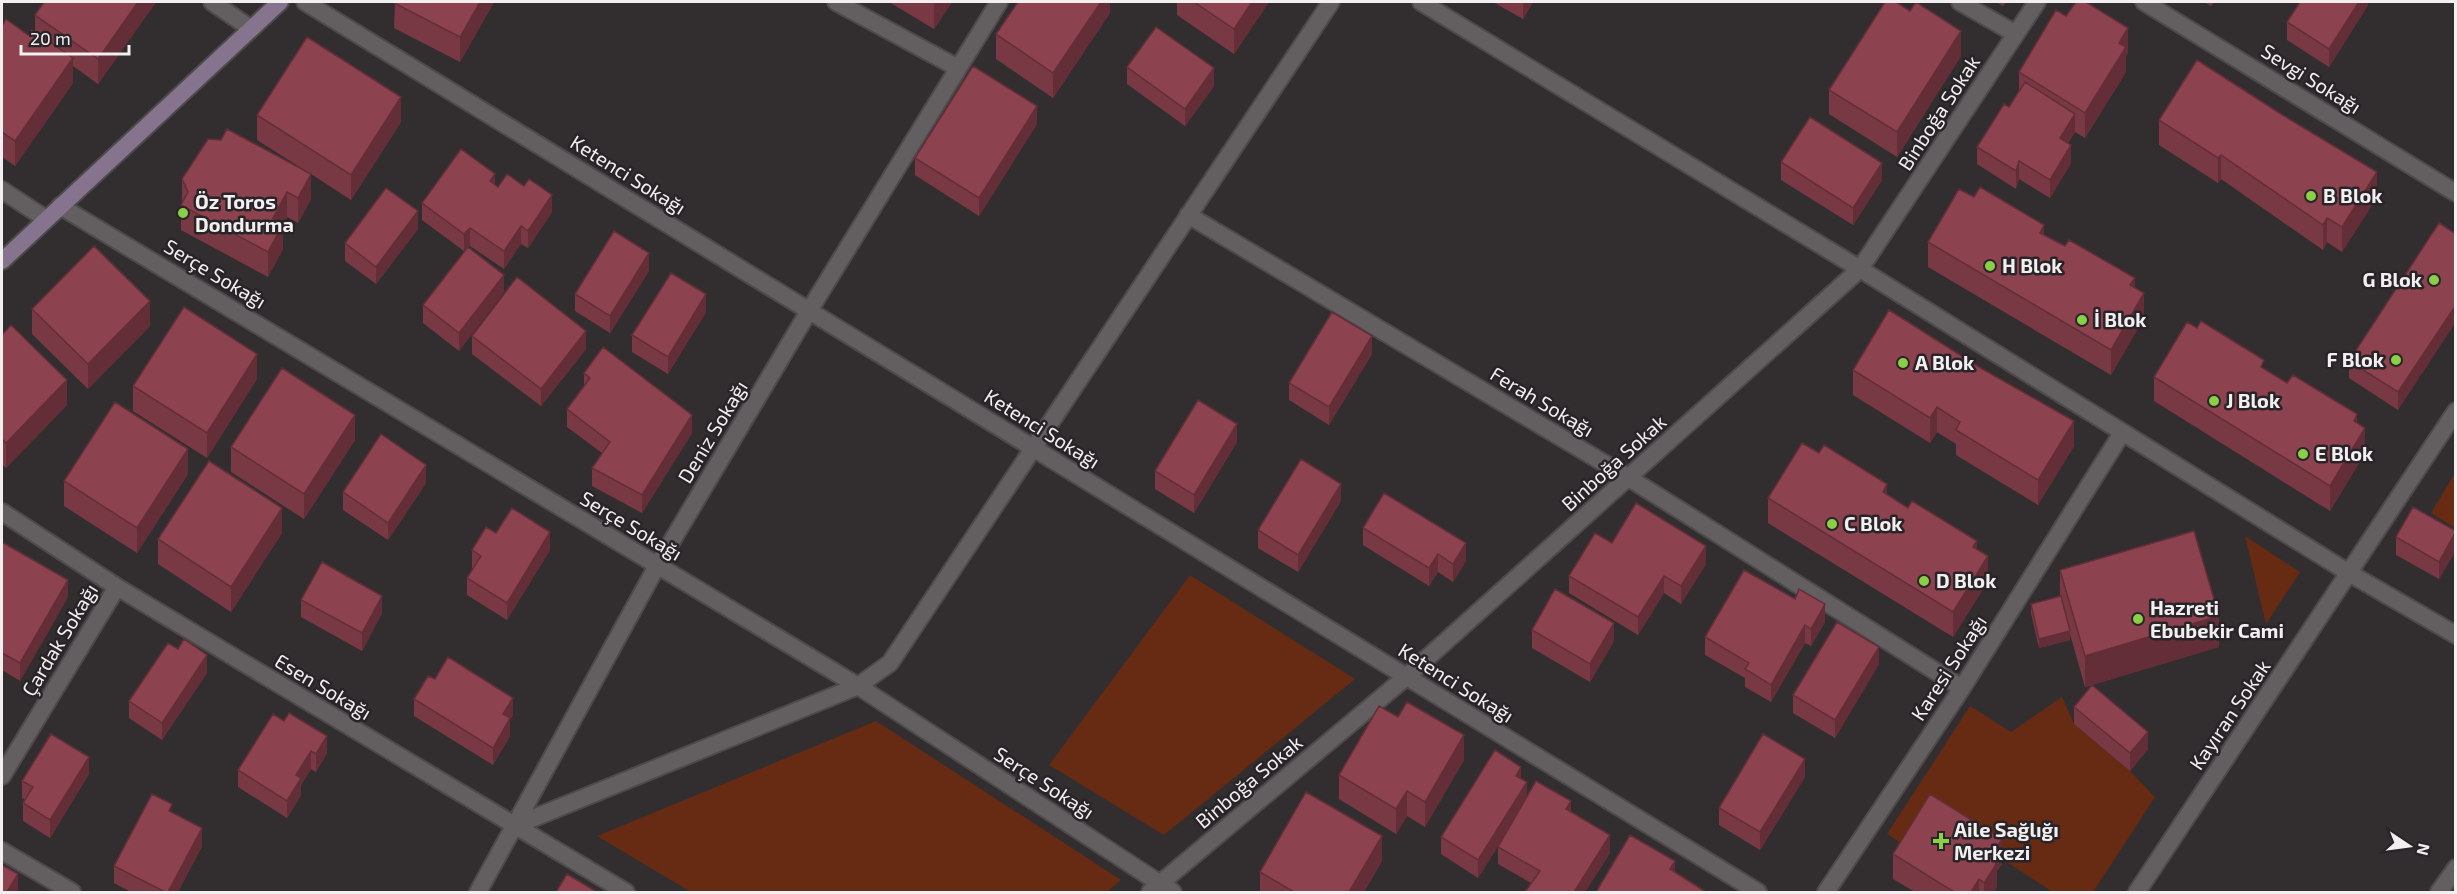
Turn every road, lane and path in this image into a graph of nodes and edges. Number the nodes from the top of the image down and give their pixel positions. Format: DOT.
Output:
graph roads {
  1 [pos="212,2"];
  2 [pos="280,2"];
  3 [pos="304,2"];
  4 [pos="836,2"];
  5 [pos="999,2"];
  6 [pos="1331,2"];
  7 [pos="1421,2"];
  8 [pos="1960,2"];
  9 [pos="2037,2"];
  10 [pos="2144,2"];
  11 [pos="250,28"];
  12 [pos="2016,34"];
  13 [pos="958,68"];
  14 [pos="2,190"];
  15 [pos="2456,193"];
  16 [pos="60,206"];
  17 [pos="1188,215"];
  18 [pos="46,219"];
  19 [pos="2,261"];
  20 [pos="1860,269"];
  21 [pos="809,311"];
  22 [pos="2456,411"];
  23 [pos="2122,433"];
  24 [pos="1032,448"];
  25 [pos="1629,478"];
  26 [pos="2,512"];
  27 [pos="657,566"];
  28 [pos="2349,573"];
  29 [pos="117,587"];
  30 [pos="2456,635"];
  31 [pos="1406,677"];
  32 [pos="858,686"];
  33 [pos="1962,688"];
  34 [pos="2,776"];
  35 [pos="514,826"];
  36 [pos="2,851"];
  37 [pos="2456,867"];
  38 [pos="1161,890"];
  39 [pos="72,892"];
  40 [pos="477,892"];
  41 [pos="626,892"];
  42 [pos="1758,892"];
  43 [pos="1826,892"];
  44 [pos="2137,892"];
  45 [pos="2439,892"];
  1 -- 11 [label="street"];
  2 -- 11 [label="main road"];
  3 -- 21 [label="street, Ketenci Sokağı"];
  4 -- 13 [label="street"];
  5 -- 13 [label="street, Deniz Sokağı"];
  6 -- 17 [label="street"];
  7 -- 20 [label="street"];
  8 -- 12 [label="street"];
  9 -- 12 [label="street, Binboğa Sokak"];
  10 -- 15 [label="street, Sevgi Sokağı"];
  11 -- 16 [label="main road"];
  12 -- 20 [label="street, Binboğa Sokak"];
  13 -- 21 [label="street, Deniz Sokağı"];
  14 -- 18 [label="street"];
  16 -- 18 [label="main road"];
  16 -- 27 [label="street, Serçe Sokağı"];
  17 -- 24 [label="street"];
  17 -- 25 [label="street, Ferah Sokağı"];
  18 -- 19 [label="main road"];
  20 -- 23 [label="street"];
  20 -- 25 [label="street, Binboğa Sokak"];
  21 -- 24 [label="street, Ketenci Sokağı"];
  21 -- 27 [label="street, Deniz Sokağı"];
  22 -- 28 [label="street, Kayıran Sokak"];
  23 -- 28 [label="street"];
  23 -- 33 [label="street, Karesi Sokağı"];
  24 -- 31 [label="street, Ketenci Sokağı"];
  24 -- 32 [label="street"];
  25 -- 31 [label="street, Binboğa Sokak"];
  25 -- 33 [label="street, Ferah Sokağı"];
  26 -- 29 [label="street, Esen Sokağı"];
  27 -- 32 [label="street, Serçe Sokağı"];
  27 -- 35 [label="street, Deniz Sokağı"];
  28 -- 30 [label="street"];
  28 -- 44 [label="street, Kayıran Sokak"];
  29 -- 34 [label="street, Çardak Sokağı"];
  29 -- 35 [label="street, Esen Sokağı"];
  31 -- 38 [label="street, Binboğa Sokak"];
  31 -- 42 [label="street, Ketenci Sokağı"];
  32 -- 35 [label="street"];
  32 -- 38 [label="street, Serçe Sokağı"];
  33 -- 43 [label="street, Karesi Sokağı"];
  35 -- 40 [label="street, Deniz Sokağı"];
  35 -- 41 [label="street, Esen Sokağı"];
  36 -- 39 [label="street"];
  37 -- 45 [label="street"];
}
